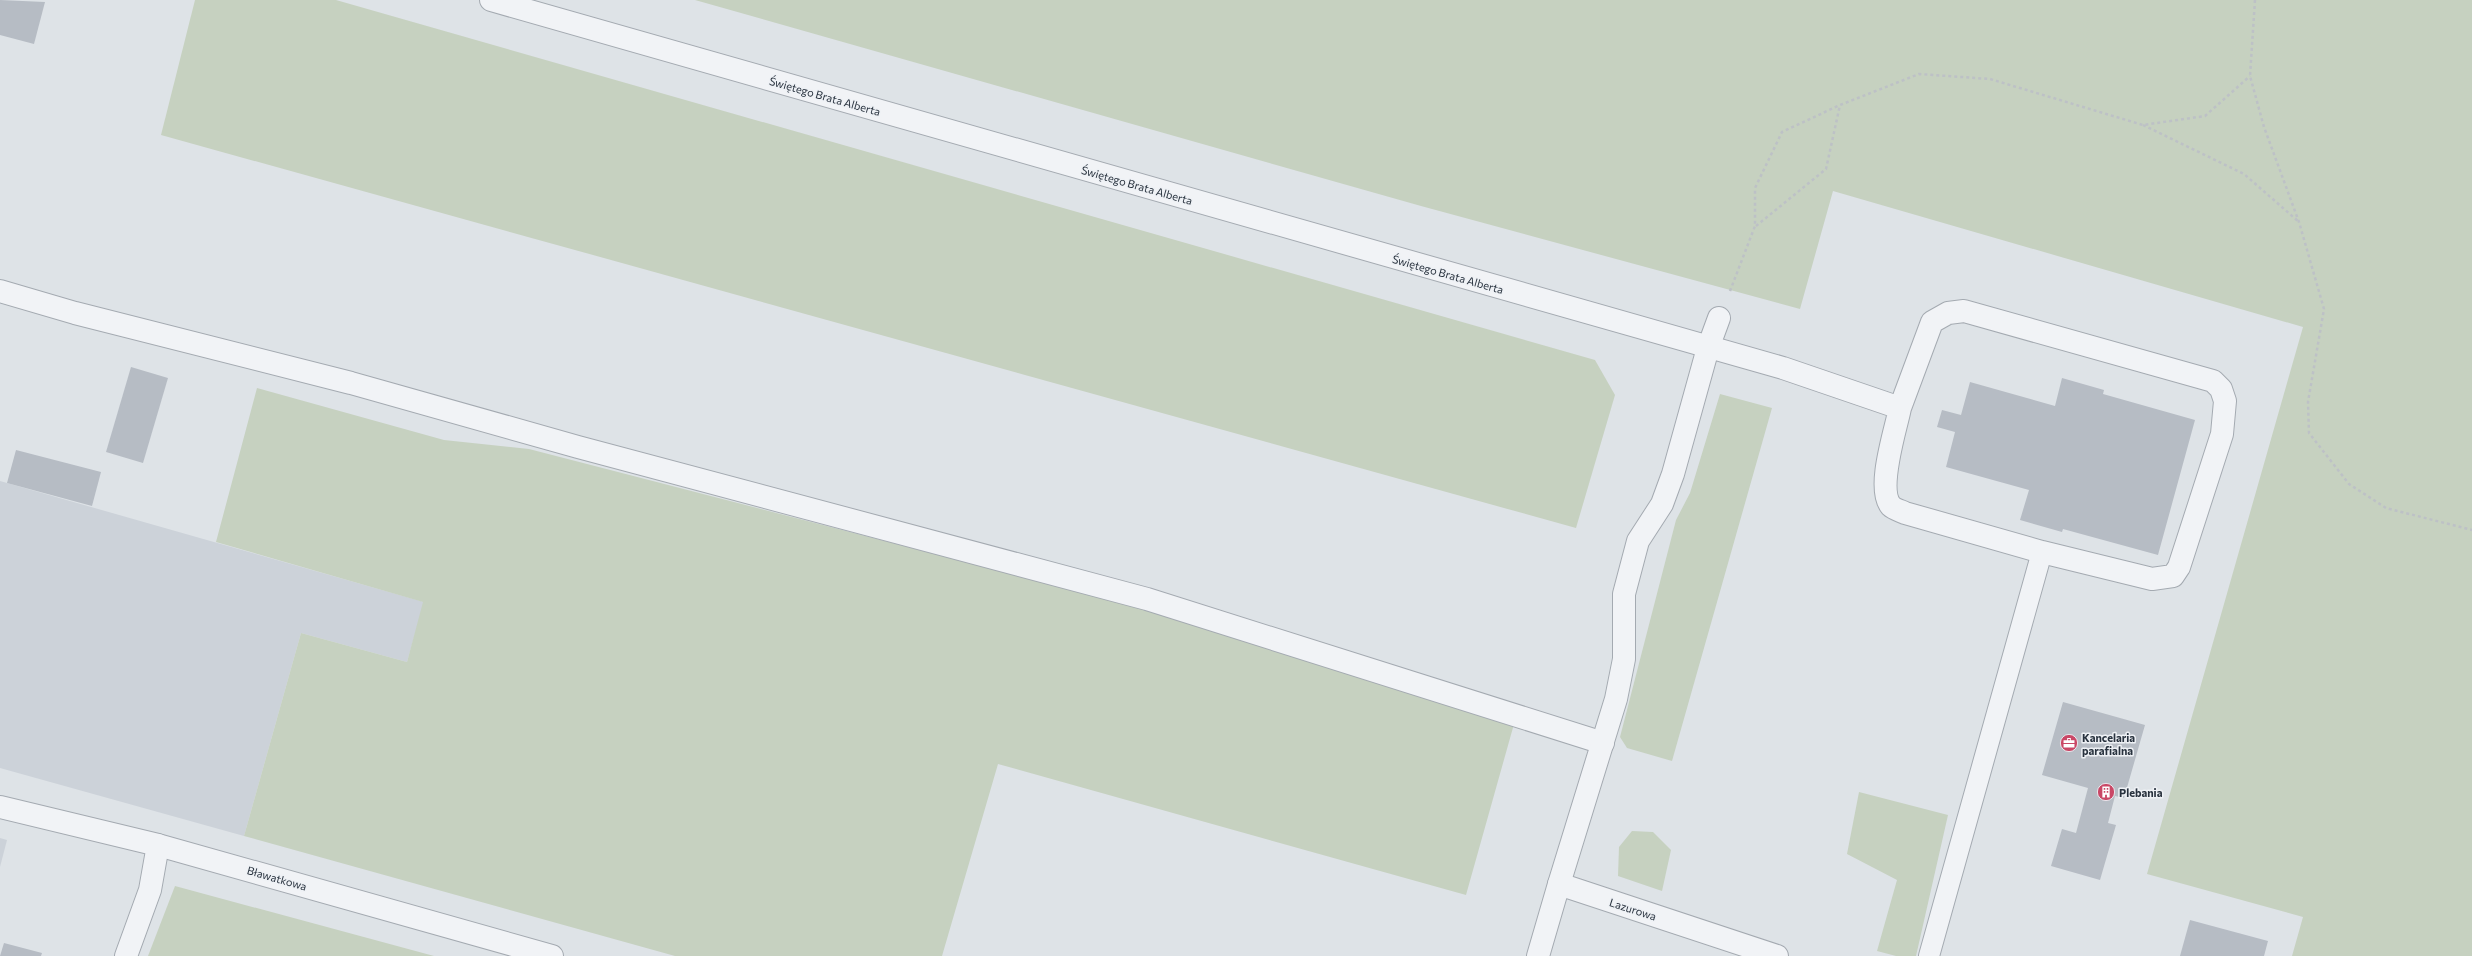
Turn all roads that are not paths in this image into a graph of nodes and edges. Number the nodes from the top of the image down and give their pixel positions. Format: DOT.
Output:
graph roads {
  1 [pos="491,0"];
  2 [pos="0,291"];
  3 [pos="1719,318"];
  4 [pos="1708,348"];
  5 [pos="1900,408"];
  6 [pos="2042,552"];
  7 [pos="1603,743"];
  8 [pos="0,807"];
  9 [pos="158,845"];
  10 [pos="1559,884"];
  11 [pos="126,956"];
  12 [pos="552,956"];
  13 [pos="1538,956"];
  14 [pos="1777,956"];
  15 [pos="1930,956"];
  1 -- 4 [label="street, Świętego Brata Alberta"];
  2 -- 7 [label="street"];
  3 -- 4 [label="street"];
  4 -- 5 [label="street, Świętego Brata Alberta"];
  4 -- 7 [label="street"];
  5 -- 6 [label="street"];
  5 -- 6 [label="street"];
  6 -- 15 [label="lane"];
  7 -- 10 [label="street"];
  8 -- 9 [label="street, Bławatkowa"];
  9 -- 11 [label="street"];
  9 -- 12 [label="street, Bławatkowa"];
  10 -- 13 [label="street"];
  10 -- 14 [label="street, Lazurowa"];
}
